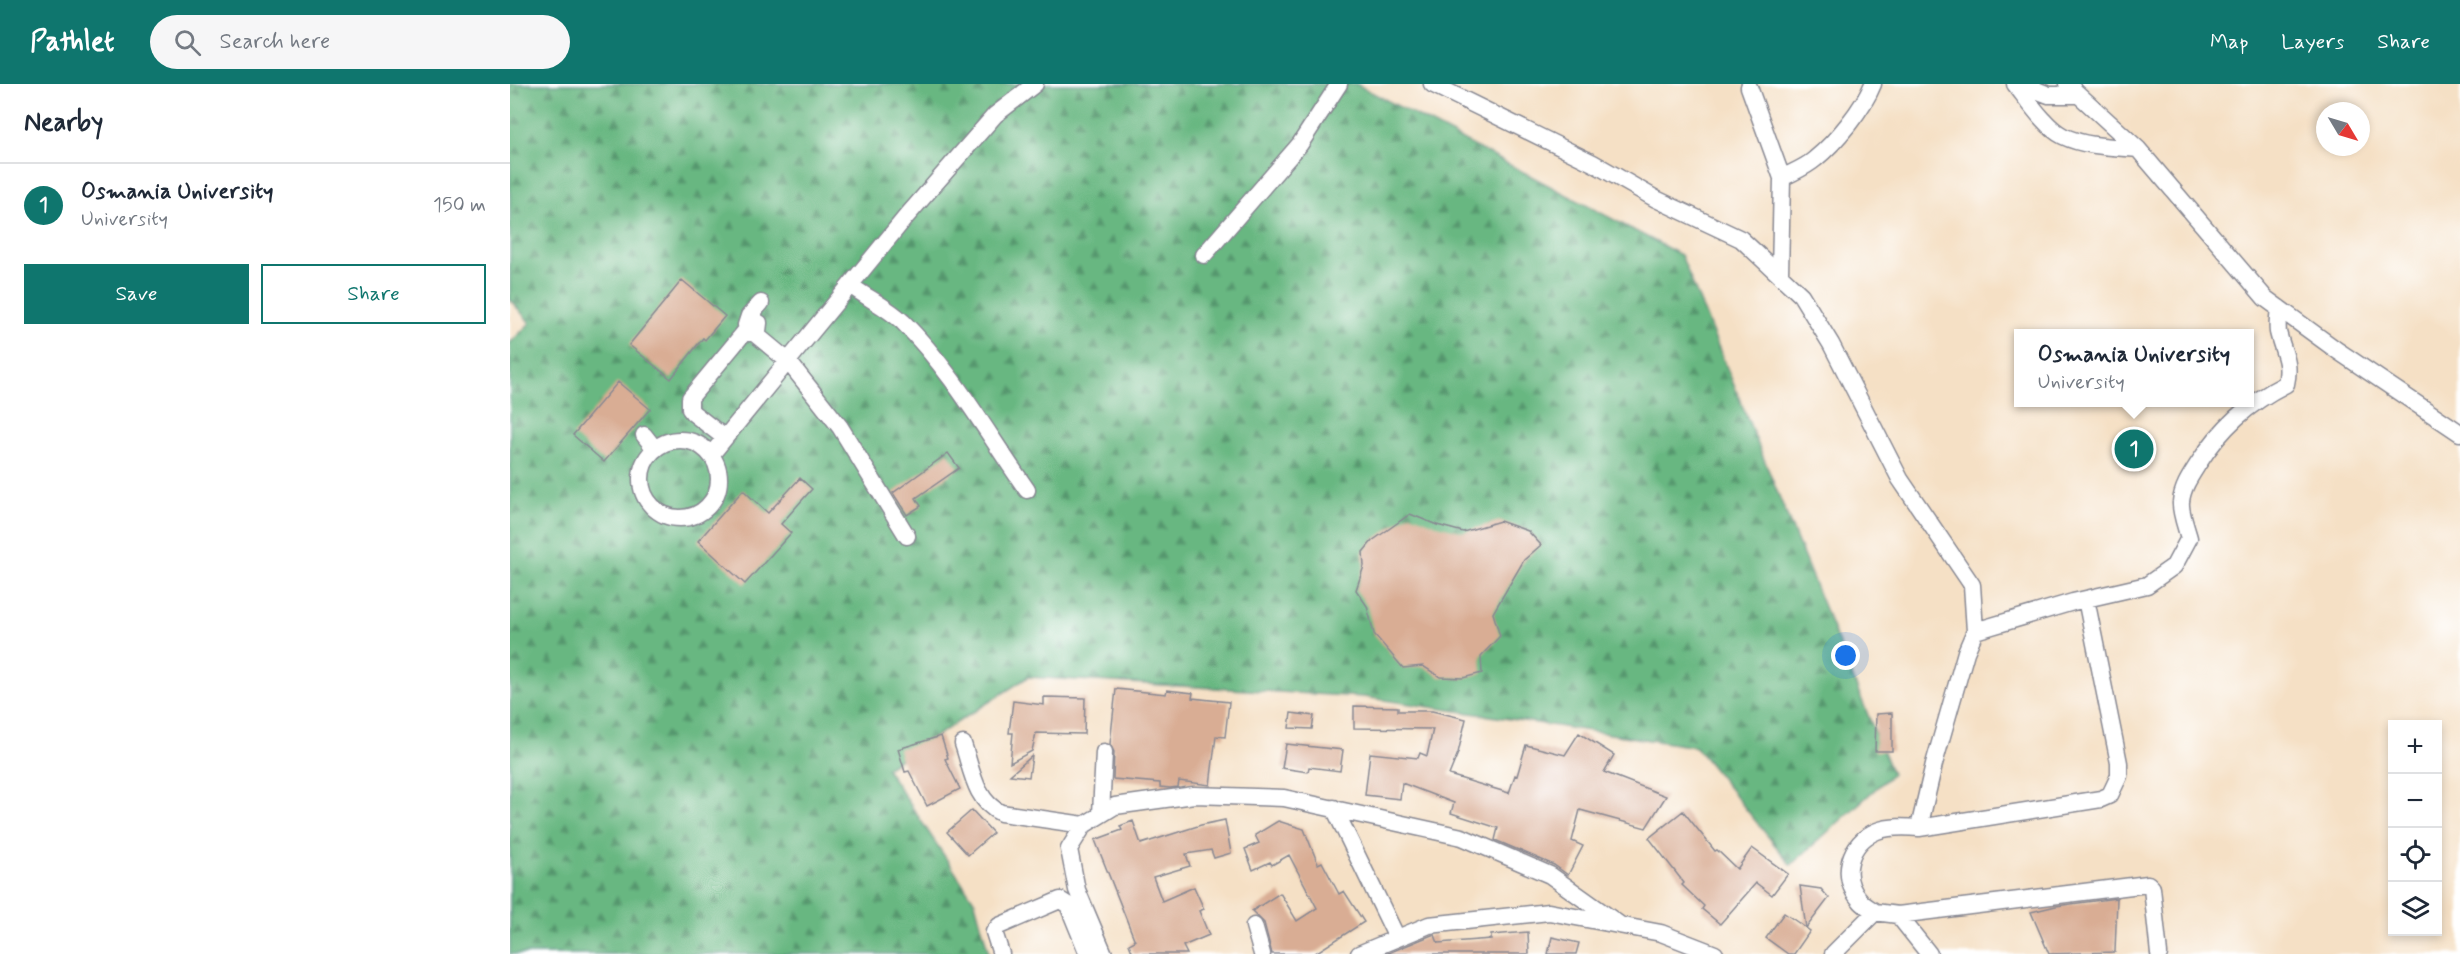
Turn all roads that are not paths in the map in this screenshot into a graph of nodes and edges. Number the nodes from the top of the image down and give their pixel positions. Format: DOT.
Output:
graph roads {
  1 [pos="1035,84"];
  2 [pos="1339,84"];
  3 [pos="1432,84"];
  4 [pos="1873,84"];
  5 [pos="2015,84"];
  6 [pos="2020,84"];
  7 [pos="1749,85"];
  8 [pos="1464,90"];
  9 [pos="2072,90"];
  10 [pos="2138,149"];
  11 [pos="1782,178"];
  12 [pos="1204,255"];
  13 [pos="1780,275"];
  14 [pos="850,285"];
  15 [pos="761,303"];
  16 [pos="2279,308"];
  17 [pos="750,328"];
  18 [pos="788,361"];
  19 [pos="2254,402"];
  20 [pos="2248,407"];
  21 [pos="2460,432"];
  22 [pos="725,438"];
  23 [pos="711,455"];
  24 [pos="1027,490"];
  25 [pos="907,536"];
  26 [pos="2086,599"];
  27 [pos="1975,631"];
  28 [pos="963,744"];
  29 [pos="1104,752"];
  30 [pos="1334,808"];
  31 [pos="1101,814"];
  32 [pos="1084,825"];
  33 [pos="1919,828"];
  34 [pos="1875,912"];
  35 [pos="1898,915"];
  36 [pos="1620,925"];
  37 [pos="1254,926"];
  38 [pos="1397,938"];
  39 [pos="1001,954"];
  40 [pos="1088,954"];
  41 [pos="1104,954"];
  42 [pos="1262,954"];
  43 [pos="1359,954"];
  44 [pos="1716,954"];
  45 [pos="1833,954"];
  46 [pos="1929,954"];
  47 [pos="2159,954"];
  1 -- 14 [label="street"];
  2 -- 12 [label="street"];
  3 -- 8 [label="street"];
  4 -- 11 [label="street"];
  5 -- 10 [label="street"];
  6 -- 9 [label="street"];
  7 -- 11 [label="street"];
  8 -- 13 [label="street"];
  9 -- 10 [label="street"];
  10 -- 16 [label="street"];
  11 -- 13 [label="street"];
  13 -- 27 [label="street"];
  14 -- 18 [label="street"];
  14 -- 24 [label="street"];
  15 -- 17 [label="street"];
  16 -- 19 [label="street"];
  16 -- 21 [label="street"];
  17 -- 18 [label="street"];
  17 -- 22 [label="street"];
  18 -- 22 [label="street"];
  18 -- 25 [label="street"];
  20 -- 26 [label="street"];
  22 -- 23 [label="street"];
  23 -- 23 [label="street"];
  26 -- 27 [label="street"];
  26 -- 33 [label="street"];
  27 -- 33 [label="street"];
  28 -- 32 [label="street"];
  29 -- 31 [label="street"];
  30 -- 31 [label="street"];
  30 -- 36 [label="street"];
  30 -- 38 [label="street"];
  31 -- 32 [label="street"];
  32 -- 41 [label="street"];
  33 -- 34 [label="street"];
  34 -- 35 [label="street"];
  34 -- 45 [label="street"];
  35 -- 46 [label="street"];
  35 -- 47 [label="street"];
  36 -- 38 [label="street"];
  36 -- 44 [label="street"];
  37 -- 42 [label="street"];
  38 -- 43 [label="street"];
  39 -- 40 [label="street"];
}
